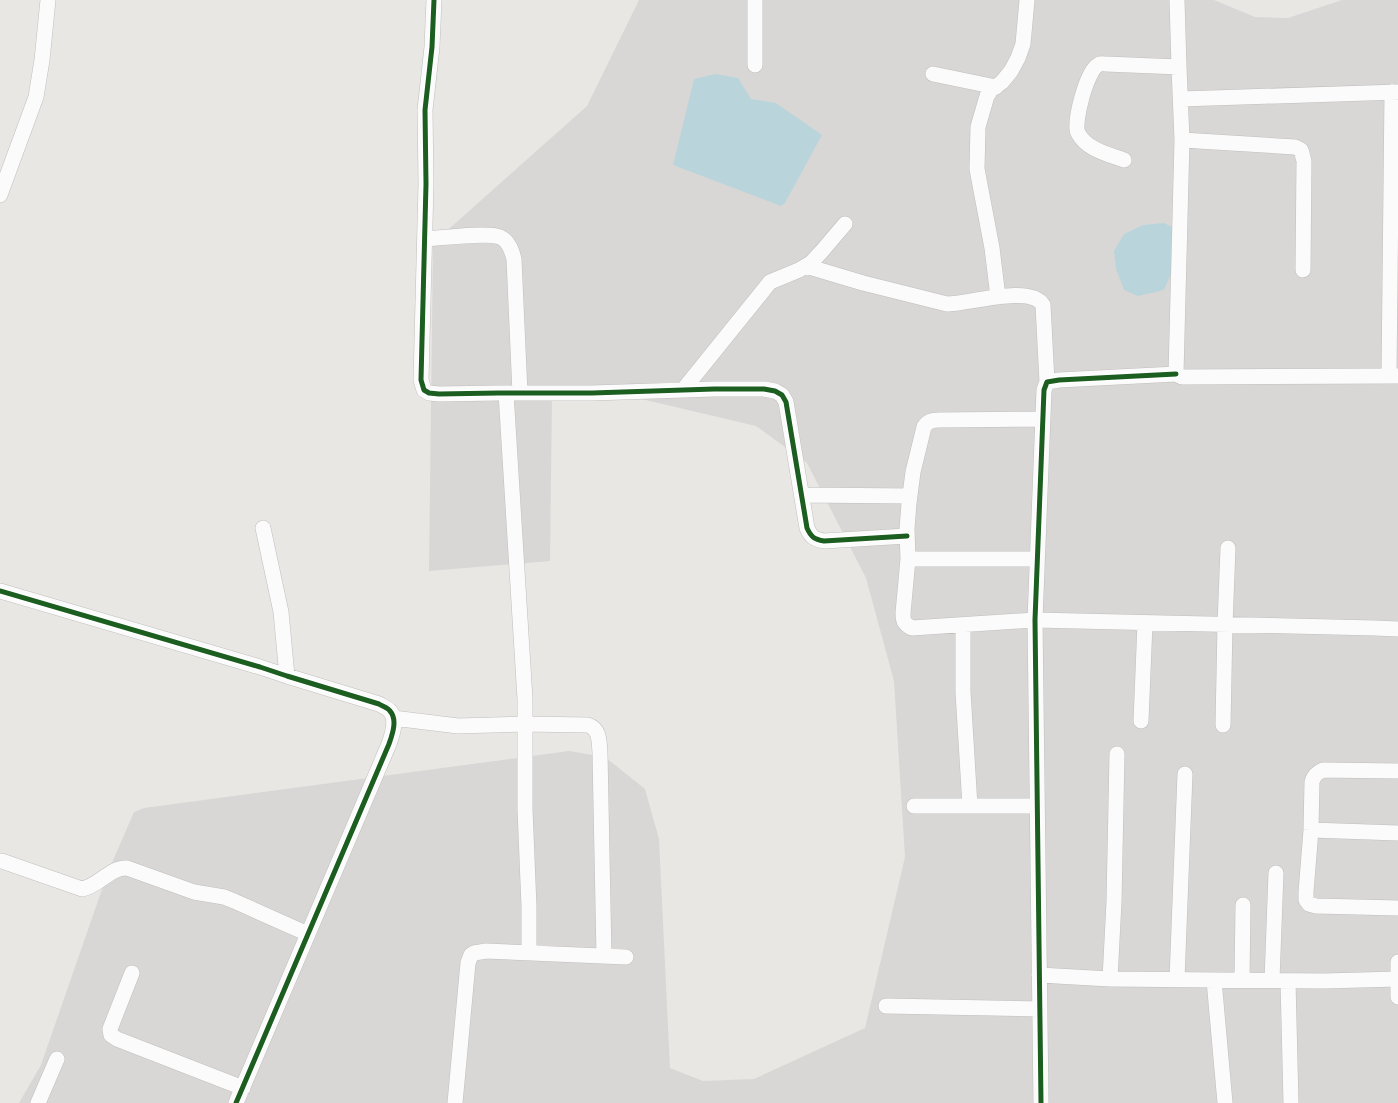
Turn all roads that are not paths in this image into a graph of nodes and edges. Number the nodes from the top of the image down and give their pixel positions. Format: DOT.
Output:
graph roads {
  1 [pos="48,0"];
  2 [pos="434,0"];
  3 [pos="755,0"];
  4 [pos="1027,0"];
  5 [pos="1177,0"];
  6 [pos="755,65"];
  7 [pos="1179,67"];
  8 [pos="933,74"];
  9 [pos="996,87"];
  10 [pos="1395,92"];
  11 [pos="1181,99"];
  12 [pos="1182,140"];
  13 [pos="1124,160"];
  14 [pos="0,195"];
  15 [pos="845,224"];
  16 [pos="424,239"];
  17 [pos="806,266"];
  18 [pos="1303,270"];
  19 [pos="998,297"];
  20 [pos="1176,374"];
  21 [pos="1393,376"];
  22 [pos="1047,382"];
  23 [pos="683,390"];
  24 [pos="513,393"];
  25 [pos="1043,419"];
  26 [pos="803,494"];
  27 [pos="910,496"];
  28 [pos="264,528"];
  29 [pos="907,536"];
  30 [pos="1228,548"];
  31 [pos="908,559"];
  32 [pos="1037,559"];
  33 [pos="0,592"];
  34 [pos="1035,620"];
  35 [pos="1145,623"];
  36 [pos="963,625"];
  37 [pos="1224,625"];
  38 [pos="1398,629"];
  39 [pos="287,676"];
  40 [pos="393,718"];
  41 [pos="1142,721"];
  42 [pos="525,724"];
  43 [pos="1223,725"];
  44 [pos="1117,754"];
  45 [pos="1398,771"];
  46 [pos="1185,774"];
  47 [pos="914,806"];
  48 [pos="970,806"];
  49 [pos="1037,806"];
  50 [pos="1312,830"];
  51 [pos="1398,833"];
  52 [pos="2,861"];
  53 [pos="1276,873"];
  54 [pos="1243,905"];
  55 [pos="1398,908"];
  56 [pos="308,934"];
  57 [pos="529,953"];
  58 [pos="604,956"];
  59 [pos="626,957"];
  60 [pos="1398,962"];
  61 [pos="132,973"];
  62 [pos="1039,975"];
  63 [pos="1110,979"];
  64 [pos="1177,979"];
  65 [pos="1398,979"];
  66 [pos="1214,980"];
  67 [pos="1242,980"];
  68 [pos="1272,980"];
  69 [pos="1288,981"];
  70 [pos="1398,997"];
  71 [pos="886,1006"];
  72 [pos="1040,1009"];
  73 [pos="58,1059"];
  74 [pos="243,1088"];
  75 [pos="38,1103"];
  76 [pos="236,1103"];
  77 [pos="455,1103"];
  78 [pos="1041,1103"];
  79 [pos="1225,1103"];
  80 [pos="1291,1103"];
  1 -- 14 [label="street"];
  2 -- 16 [label="street"];
  3 -- 6 [label="street"];
  4 -- 9 [label="street"];
  5 -- 7 [label="street"];
  7 -- 11 [label="street"];
  7 -- 13 [label="street"];
  8 -- 9 [label="street"];
  9 -- 19 [label="street"];
  10 -- 11 [label="street"];
  10 -- 21 [label="street"];
  11 -- 12 [label="street"];
  12 -- 18 [label="street"];
  12 -- 20 [label="street"];
  15 -- 17 [label="street"];
  16 -- 24 [label="street"];
  16 -- 24 [label="street"];
  17 -- 19 [label="street"];
  17 -- 23 [label="street"];
  19 -- 22 [label="street"];
  20 -- 21 [label="street"];
  20 -- 22 [label="street"];
  22 -- 25 [label="street"];
  23 -- 24 [label="street"];
  23 -- 26 [label="street"];
  24 -- 42 [label="street"];
  25 -- 27 [label="street"];
  25 -- 32 [label="street"];
  26 -- 27 [label="street"];
  26 -- 29 [label="street"];
  27 -- 29 [label="street"];
  28 -- 39 [label="street"];
  29 -- 31 [label="street"];
  30 -- 37 [label="street"];
  31 -- 32 [label="street"];
  31 -- 36 [label="street"];
  32 -- 34 [label="street"];
  33 -- 39 [label="street"];
  34 -- 35 [label="street"];
  34 -- 36 [label="street"];
  34 -- 49 [label="street"];
  35 -- 37 [label="street"];
  35 -- 41 [label="street"];
  36 -- 48 [label="street"];
  37 -- 38 [label="street"];
  37 -- 43 [label="street"];
  39 -- 40 [label="street"];
  40 -- 42 [label="street"];
  40 -- 56 [label="street"];
  42 -- 57 [label="street"];
  42 -- 58 [label="street"];
  44 -- 63 [label="street"];
  45 -- 50 [label="street"];
  46 -- 64 [label="street"];
  47 -- 48 [label="street"];
  48 -- 49 [label="street"];
  49 -- 62 [label="street"];
  50 -- 51 [label="street"];
  50 -- 55 [label="street"];
  52 -- 56 [label="street"];
  53 -- 68 [label="street"];
  54 -- 67 [label="street"];
  56 -- 74 [label="street"];
  57 -- 58 [label="street"];
  57 -- 77 [label="street"];
  58 -- 59 [label="street"];
  60 -- 65 [label="street"];
  61 -- 74 [label="street"];
  62 -- 63 [label="street"];
  62 -- 72 [label="street"];
  63 -- 64 [label="street"];
  64 -- 66 [label="street"];
  65 -- 69 [label="street"];
  65 -- 70 [label="street"];
  66 -- 67 [label="street"];
  66 -- 79 [label="street"];
  67 -- 68 [label="street"];
  68 -- 69 [label="street"];
  69 -- 80 [label="street"];
  71 -- 72 [label="street"];
  72 -- 78 [label="street"];
  73 -- 75 [label="street"];
  74 -- 76 [label="street"];
}
